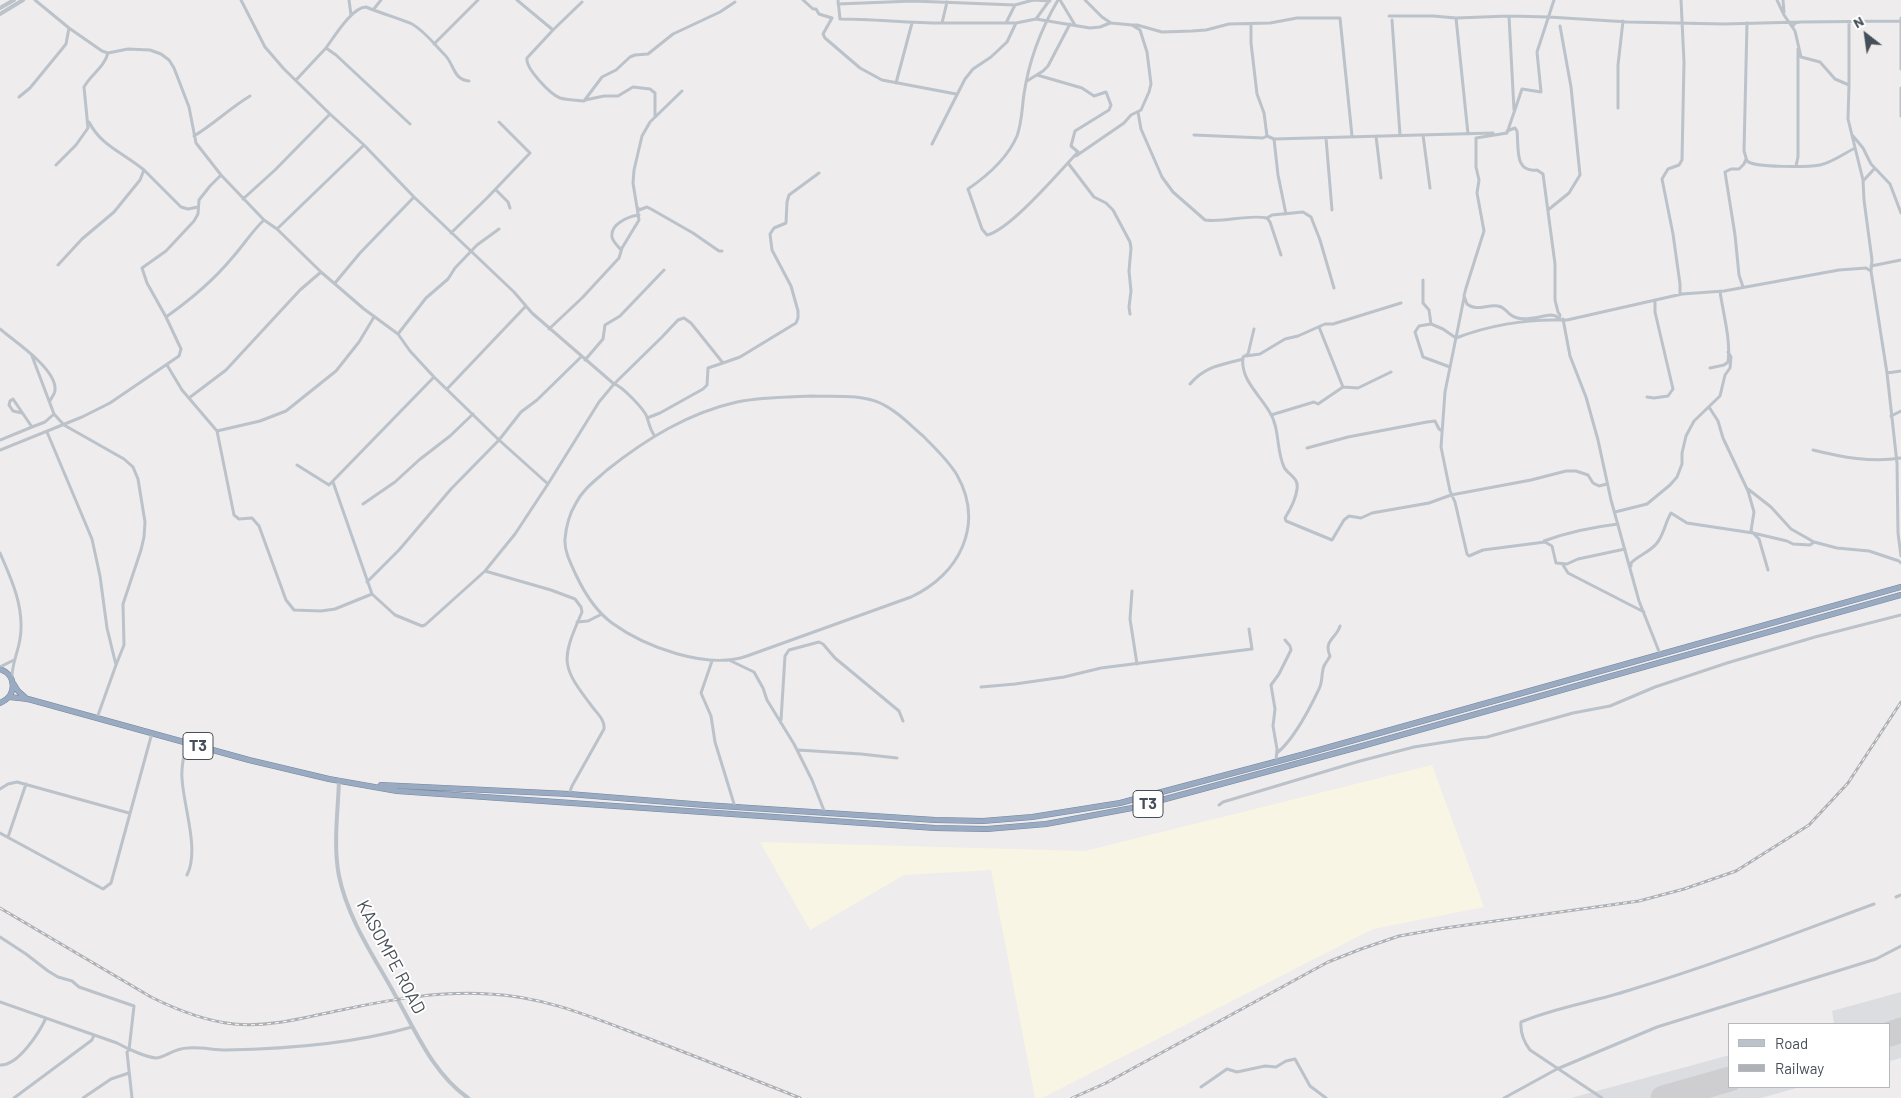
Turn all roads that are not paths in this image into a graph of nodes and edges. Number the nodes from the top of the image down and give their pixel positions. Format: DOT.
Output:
graph roads {
  1 [pos="14,0"];
  2 [pos="23,0"];
  3 [pos="35,0"];
  4 [pos="241,0"];
  5 [pos="349,0"];
  6 [pos="381,0"];
  7 [pos="478,0"];
  8 [pos="517,0"];
  9 [pos="803,0"];
  10 [pos="1050,0"];
  11 [pos="1059,0"];
  12 [pos="1084,0"];
  13 [pos="1554,0"];
  14 [pos="1681,0"];
  15 [pos="1777,0"];
  16 [pos="1783,0"];
  17 [pos="582,2"];
  18 [pos="735,2"];
  19 [pos="838,2"];
  20 [pos="945,2"];
  21 [pos="1015,5"];
  22 [pos="0,8"];
  23 [pos="372,10"];
  24 [pos="0,14"];
  25 [pos="1784,15"];
  26 [pos="350,16"];
  27 [pos="1389,16"];
  28 [pos="1509,16"];
  29 [pos="1549,17"];
  30 [pos="1036,18"];
  31 [pos="1456,18"];
  32 [pos="1901,19"];
  33 [pos="1392,20"];
  34 [pos="1046,21"];
  35 [pos="1623,21"];
  36 [pos="1788,21"];
  37 [pos="1016,22"];
  38 [pos="1800,22"];
  39 [pos="1849,22"];
  40 [pos="912,23"];
  41 [pos="1006,23"];
  42 [pos="1111,23"];
  43 [pos="1683,23"];
  44 [pos="1747,23"];
  45 [pos="942,24"];
  46 [pos="1070,24"];
  47 [pos="1252,24"];
  48 [pos="1076,25"];
  49 [pos="1132,25"];
  50 [pos="1560,26"];
  51 [pos="1793,26"];
  52 [pos="69,28"];
  53 [pos="553,30"];
  54 [pos="434,44"];
  55 [pos="1798,46"];
  56 [pos="326,48"];
  57 [pos="108,53"];
  58 [pos="1901,69"];
  59 [pos="1037,75"];
  60 [pos="296,80"];
  61 [pos="469,81"];
  62 [pos="1027,81"];
  63 [pos="896,83"];
  64 [pos="1849,85"];
  65 [pos="1901,88"];
  66 [pos="682,91"];
  67 [pos="956,94"];
  68 [pos="250,96"];
  69 [pos="19,97"];
  70 [pos="584,101"];
  71 [pos="1618,108"];
  72 [pos="1514,111"];
  73 [pos="1138,112"];
  74 [pos="330,114"];
  75 [pos="1901,116"];
  76 [pos="655,117"];
  77 [pos="89,122"];
  78 [pos="499,122"];
  79 [pos="410,124"];
  80 [pos="1507,132"];
  81 [pos="1468,134"];
  82 [pos="1194,135"];
  83 [pos="1423,135"];
  84 [pos="194,136"];
  85 [pos="1267,136"];
  86 [pos="1352,136"];
  87 [pos="1376,136"];
  88 [pos="1400,136"];
  89 [pos="1852,136"];
  90 [pos="1326,138"];
  91 [pos="1274,139"];
  92 [pos="364,144"];
  93 [pos="932,144"];
  94 [pos="1855,148"];
  95 [pos="1746,158"];
  96 [pos="1069,162"];
  97 [pos="56,164"];
  98 [pos="1796,166"];
  99 [pos="1875,168"];
  100 [pos="144,170"];
  101 [pos="819,173"];
  102 [pos="220,175"];
  103 [pos="1381,178"];
  104 [pos="1864,180"];
  105 [pos="1430,188"];
  106 [pos="496,189"];
  107 [pos="414,197"];
  108 [pos="243,199"];
  109 [pos="198,207"];
  110 [pos="637,207"];
  111 [pos="510,208"];
  112 [pos="1332,210"];
  113 [pos="1548,210"];
  114 [pos="1286,214"];
  115 [pos="1901,214"];
  116 [pos="639,215"];
  117 [pos="1267,218"];
  118 [pos="264,220"];
  119 [pos="499,228"];
  120 [pos="277,229"];
  121 [pos="450,233"];
  122 [pos="621,250"];
  123 [pos="722,251"];
  124 [pos="470,252"];
  125 [pos="1281,254"];
  126 [pos="1901,260"];
  127 [pos="58,265"];
  128 [pos="1871,266"];
  129 [pos="664,270"];
  130 [pos="1871,271"];
  131 [pos="321,272"];
  132 [pos="1423,280"];
  133 [pos="335,284"];
  134 [pos="1743,287"];
  135 [pos="1334,288"];
  136 [pos="1720,291"];
  137 [pos="1680,294"];
  138 [pos="1464,296"];
  139 [pos="1655,300"];
  140 [pos="1401,303"];
  141 [pos="525,307"];
  142 [pos="1130,314"];
  143 [pos="166,317"];
  144 [pos="374,317"];
  145 [pos="1561,320"];
  146 [pos="1431,324"];
  147 [pos="1319,327"];
  148 [pos="0,329"];
  149 [pos="549,329"];
  150 [pos="1254,329"];
  151 [pos="398,334"];
  152 [pos="1456,338"];
  153 [pos="1728,352"];
  154 [pos="32,356"];
  155 [pos="581,357"];
  156 [pos="1243,358"];
  157 [pos="585,360"];
  158 [pos="723,363"];
  159 [pos="167,365"];
  160 [pos="1450,367"];
  161 [pos="1710,368"];
  162 [pos="1901,371"];
  163 [pos="1391,372"];
  164 [pos="1887,373"];
  165 [pos="434,377"];
  166 [pos="614,384"];
  167 [pos="1190,384"];
  168 [pos="1343,387"];
  169 [pos="447,389"];
  170 [pos="1647,397"];
  171 [pos="189,398"];
  172 [pos="50,401"];
  173 [pos="1709,408"];
  174 [pos="1901,411"];
  175 [pos="22,413"];
  176 [pos="54,414"];
  177 [pos="473,414"];
  178 [pos="1272,415"];
  179 [pos="1891,416"];
  180 [pos="647,418"];
  181 [pos="64,425"];
  182 [pos="32,427"];
  183 [pos="217,431"];
  184 [pos="1442,431"];
  185 [pos="47,432"];
  186 [pos="654,436"];
  187 [pos="0,440"];
  188 [pos="499,440"];
  189 [pos="1307,448"];
  190 [pos="0,450"];
  191 [pos="1813,450"];
  192 [pos="1899,459"];
  193 [pos="298,465"];
  194 [pos="333,482"];
  195 [pos="548,484"];
  196 [pos="1607,484"];
  197 [pos="1747,488"];
  198 [pos="1451,495"];
  199 [pos="363,504"];
  200 [pos="1615,512"];
  201 [pos="1618,524"];
  202 [pos="1752,533"];
  203 [pos="1814,542"];
  204 [pos="1539,543"];
  205 [pos="1625,549"];
  206 [pos="0,553"];
  207 [pos="1901,556"];
  208 [pos="1901,564"];
  209 [pos="1563,565"];
  210 [pos="1768,570"];
  211 [pos="485,571"];
  212 [pos="1632,574"];
  213 [pos="367,582"];
  214 [pos="1901,587"];
  215 [pos="1132,591"];
  216 [pos="372,594"];
  217 [pos="1901,595"];
  218 [pos="1644,612"];
  219 [pos="603,614"];
  220 [pos="1901,615"];
  221 [pos="577,622"];
  222 [pos="1340,626"];
  223 [pos="1249,629"];
  224 [pos="1285,640"];
  225 [pos="1660,654"];
  226 [pos="14,659"];
  227 [pos="730,660"];
  228 [pos="712,661"];
  229 [pos="1137,664"];
  230 [pos="116,665"];
  231 [pos="0,668"];
  232 [pos="13,681"];
  233 [pos="981,687"];
  234 [pos="10,697"];
  235 [pos="28,699"];
  236 [pos="0,702"];
  237 [pos="97,718"];
  238 [pos="781,720"];
  239 [pos="903,721"];
  240 [pos="153,733"];
  241 [pos="187,743"];
  242 [pos="798,750"];
  243 [pos="1277,753"];
  244 [pos="897,758"];
  245 [pos="1276,761"];
  246 [pos="339,780"];
  247 [pos="26,784"];
  248 [pos="370,785"];
  249 [pos="0,789"];
  250 [pos="569,794"];
  251 [pos="1219,805"];
  252 [pos="735,807"];
  253 [pos="129,813"];
  254 [pos="825,813"];
  255 [pos="0,833"];
  256 [pos="8,837"];
  257 [pos="187,875"];
  258 [pos="1901,895"];
  259 [pos="1896,897"];
  260 [pos="1874,904"];
  261 [pos="0,937"];
  262 [pos="1901,946"];
  263 [pos="0,1002"];
  264 [pos="46,1018"];
  265 [pos="412,1027"];
  266 [pos="94,1036"];
  267 [pos="129,1050"];
  268 [pos="0,1065"];
  269 [pos="1557,1068"];
  270 [pos="129,1073"];
  271 [pos="1201,1087"];
  272 [pos="14,1098"];
  273 [pos="83,1098"];
  274 [pos="132,1098"];
  275 [pos="468,1098"];
  276 [pos="1326,1098"];
  277 [pos="1504,1098"];
  278 [pos="1602,1098"];
  1 -- 22 [label="street"];
  2 -- 24 [label="street"];
  3 -- 52 [label="street"];
  4 -- 60 [label="street"];
  5 -- 26 [label="street"];
  6 -- 23 [label="street"];
  7 -- 54 [label="street"];
  8 -- 53 [label="street"];
  9 -- 63 [label="street"];
  10 -- 21 [label="street"];
  10 -- 30 [label="street"];
  11 -- 34 [label="street"];
  11 -- 48 [label="street"];
  12 -- 42 [label="street"];
  13 -- 29 [label="street"];
  14 -- 43 [label="street"];
  15 -- 25 [label="street"];
  16 -- 25 [label="street"];
  17 -- 53 [label="street"];
  18 -- 70 [label="street"];
  19 -- 20 [label="street"];
  19 -- 40 [label="street"];
  20 -- 21 [label="street"];
  20 -- 45 [label="street"];
  21 -- 41 [label="street"];
  23 -- 26 [label="street"];
  23 -- 54 [label="street"];
  25 -- 36 [label="street"];
  26 -- 56 [label="street"];
  27 -- 31 [label="street"];
  28 -- 29 [label="street"];
  28 -- 31 [label="street"];
  28 -- 72 [label="street"];
  29 -- 35 [label="street"];
  29 -- 72 [label="street"];
  30 -- 34 [label="street"];
  30 -- 37 [label="street"];
  31 -- 81 [label="street"];
  32 -- 39 [label="street"];
  32 -- 58 [label="street"];
  33 -- 88 [label="street"];
  34 -- 46 [label="street"];
  34 -- 62 [label="street"];
  35 -- 43 [label="street"];
  35 -- 71 [label="street"];
  36 -- 38 [label="street"];
  36 -- 44 [label="street"];
  36 -- 51 [label="street"];
  37 -- 41 [label="street"];
  37 -- 67 [label="street"];
  38 -- 39 [label="street"];
  38 -- 51 [label="street"];
  39 -- 64 [label="street"];
  40 -- 45 [label="street"];
  40 -- 63 [label="street"];
  41 -- 45 [label="street"];
  42 -- 48 [label="street"];
  42 -- 49 [label="street"];
  43 -- 44 [label="street"];
  43 -- 137 [label="street"];
  44 -- 95 [label="street"];
  46 -- 48 [label="street"];
  46 -- 59 [label="street"];
  47 -- 49 [label="street"];
  47 -- 85 [label="street"];
  47 -- 86 [label="street"];
  49 -- 73 [label="street"];
  50 -- 113 [label="street"];
  51 -- 55 [label="street"];
  52 -- 57 [label="street"];
  52 -- 69 [label="street"];
  53 -- 70 [label="street"];
  54 -- 61 [label="street"];
  55 -- 64 [label="street"];
  55 -- 98 [label="street"];
  56 -- 60 [label="street"];
  56 -- 79 [label="street"];
  57 -- 77 [label="street"];
  57 -- 84 [label="street"];
  59 -- 62 [label="street"];
  59 -- 96 [label="street"];
  60 -- 74 [label="street"];
  62 -- 96 [label="street"];
  63 -- 67 [label="street"];
  64 -- 89 [label="street"];
  65 -- 75 [label="street"];
  66 -- 76 [label="street"];
  67 -- 93 [label="street"];
  68 -- 84 [label="street"];
  70 -- 76 [label="street"];
  72 -- 80 [label="street"];
  73 -- 96 [label="street"];
  73 -- 117 [label="street"];
  74 -- 92 [label="street"];
  74 -- 108 [label="street"];
  76 -- 110 [label="street"];
  77 -- 97 [label="street"];
  77 -- 100 [label="street"];
  78 -- 106 [label="street"];
  80 -- 81 [label="street"];
  80 -- 113 [label="street"];
  80 -- 138 [label="street"];
  81 -- 83 [label="street"];
  82 -- 85 [label="street"];
  83 -- 88 [label="street"];
  83 -- 105 [label="street"];
  84 -- 102 [label="street"];
  85 -- 91 [label="street"];
  86 -- 87 [label="street"];
  86 -- 90 [label="street"];
  87 -- 88 [label="street"];
  87 -- 103 [label="street"];
  89 -- 94 [label="street"];
  89 -- 99 [label="street"];
  90 -- 91 [label="street"];
  90 -- 112 [label="street"];
  91 -- 114 [label="street"];
  92 -- 107 [label="street"];
  92 -- 120 [label="street"];
  94 -- 98 [label="street"];
  94 -- 104 [label="street"];
  95 -- 98 [label="street"];
  95 -- 134 [label="street"];
  96 -- 142 [label="street"];
  99 -- 104 [label="street"];
  99 -- 115 [label="street"];
  100 -- 109 [label="street"];
  100 -- 127 [label="street"];
  101 -- 158 [label="street"];
  102 -- 108 [label="street"];
  102 -- 109 [label="street"];
  104 -- 128 [label="street"];
  106 -- 111 [label="street"];
  106 -- 121 [label="street"];
  107 -- 121 [label="street"];
  107 -- 133 [label="street"];
  108 -- 118 [label="street"];
  109 -- 143 [label="street"];
  110 -- 116 [label="street"];
  110 -- 123 [label="street"];
  113 -- 145 [label="street"];
  114 -- 117 [label="street"];
  114 -- 135 [label="street"];
  116 -- 122 [label="street"];
  116 -- 122 [label="street"];
  117 -- 125 [label="street"];
  118 -- 120 [label="street"];
  118 -- 143 [label="street"];
  119 -- 124 [label="street"];
  120 -- 131 [label="street"];
  121 -- 124 [label="street"];
  122 -- 149 [label="street"];
  124 -- 141 [label="street"];
  124 -- 151 [label="street"];
  126 -- 128 [label="street"];
  128 -- 130 [label="street"];
  129 -- 157 [label="street"];
  130 -- 134 [label="street"];
  130 -- 164 [label="street"];
  131 -- 133 [label="street"];
  131 -- 171 [label="street"];
  132 -- 146 [label="street"];
  133 -- 144 [label="street"];
  134 -- 136 [label="street"];
  136 -- 137 [label="street"];
  136 -- 153 [label="street"];
  137 -- 139 [label="street"];
  138 -- 145 [label="street"];
  138 -- 152 [label="street"];
  139 -- 145 [label="street"];
  139 -- 170 [label="street"];
  140 -- 147 [label="street"];
  141 -- 149 [label="street"];
  141 -- 169 [label="street"];
  143 -- 159 [label="street"];
  144 -- 151 [label="street"];
  144 -- 183 [label="street"];
  145 -- 152 [label="street"];
  145 -- 196 [label="street"];
  146 -- 152 [label="street"];
  146 -- 160 [label="street"];
  147 -- 156 [label="street"];
  147 -- 168 [label="street"];
  148 -- 154 [label="street"];
  149 -- 155 [label="street"];
  150 -- 156 [label="street"];
  151 -- 165 [label="street"];
  152 -- 160 [label="street"];
  153 -- 161 [label="street"];
  153 -- 173 [label="street"];
  154 -- 172 [label="street"];
  154 -- 172 [label="street"];
  155 -- 157 [label="street"];
  155 -- 188 [label="street"];
  156 -- 167 [label="street"];
  156 -- 178 [label="street"];
  157 -- 166 [label="street"];
  158 -- 166 [label="street"];
  158 -- 180 [label="street"];
  159 -- 171 [label="street"];
  159 -- 181 [label="street"];
  160 -- 184 [label="street"];
  162 -- 164 [label="street"];
  163 -- 168 [label="street"];
  164 -- 179 [label="street"];
  165 -- 169 [label="street"];
  165 -- 194 [label="street"];
  166 -- 180 [label="street"];
  166 -- 195 [label="street"];
  168 -- 178 [label="street"];
  169 -- 177 [label="street"];
  171 -- 183 [label="street"];
  172 -- 176 [label="street"];
  173 -- 197 [label="street"];
  173 -- 200 [label="street"];
  174 -- 179 [label="street"];
  175 -- 175 [label="street"];
  175 -- 182 [label="street"];
  176 -- 181 [label="street"];
  176 -- 182 [label="street"];
  177 -- 188 [label="street"];
  177 -- 199 [label="street"];
  178 -- 198 [label="street"];
  179 -- 192 [label="street"];
  180 -- 186 [label="street"];
  181 -- 185 [label="street"];
  181 -- 230 [label="street"];
  182 -- 187 [label="street"];
  183 -- 216 [label="street"];
  184 -- 189 [label="street"];
  184 -- 198 [label="street"];
  185 -- 190 [label="street"];
  185 -- 230 [label="street"];
  186 -- 219 [label="street"];
  186 -- 227 [label="street"];
  188 -- 195 [label="street"];
  188 -- 213 [label="street"];
  191 -- 192 [label="street"];
  192 -- 207 [label="street"];
  193 -- 194 [label="street"];
  194 -- 213 [label="street"];
  195 -- 211 [label="street"];
  196 -- 198 [label="street"];
  196 -- 200 [label="street"];
  197 -- 202 [label="street"];
  197 -- 203 [label="street"];
  198 -- 204 [label="street"];
  200 -- 201 [label="street"];
  201 -- 204 [label="street"];
  201 -- 205 [label="street"];
  202 -- 203 [label="street"];
  202 -- 210 [label="street"];
  202 -- 212 [label="street"];
  203 -- 208 [label="street"];
  204 -- 209 [label="street"];
  205 -- 209 [label="street"];
  205 -- 212 [label="street"];
  206 -- 226 [label="street"];
  209 -- 218 [label="street"];
  211 -- 216 [label="street"];
  211 -- 221 [label="street"];
  212 -- 218 [label="street"];
  213 -- 216 [label="street"];
  214 -- 225 [label="highway, T3"];
  215 -- 229 [label="street"];
  217 -- 248 [label="highway, T3"];
  218 -- 225 [label="street"];
  219 -- 221 [label="street"];
  219 -- 228 [label="street"];
  220 -- 251 [label="street"];
  221 -- 250 [label="street"];
  222 -- 243 [label="street"];
  223 -- 229 [label="street"];
  224 -- 243 [label="street"];
  225 -- 245 [label="highway, T3"];
  226 -- 231 [label="street"];
  226 -- 232 [label="street"];
  227 -- 228 [label="street"];
  227 -- 238 [label="street"];
  228 -- 252 [label="street"];
  229 -- 233 [label="street"];
  230 -- 237 [label="street"];
  231 -- 232 [label="highway"];
  232 -- 234 [label="highway"];
  232 -- 235 [label="highway"];
  234 -- 235 [label="highway, T3"];
  234 -- 236 [label="highway"];
  235 -- 237 [label="highway, T3"];
  237 -- 240 [label="highway, T3"];
  238 -- 239 [label="street"];
  238 -- 242 [label="street"];
  240 -- 241 [label="highway, T3"];
  240 -- 253 [label="street"];
  241 -- 246 [label="highway, T3"];
  241 -- 257 [label="street"];
  242 -- 244 [label="street"];
  242 -- 254 [label="street"];
  243 -- 245 [label="street"];
  245 -- 254 [label="highway, T3"];
  246 -- 248 [label="highway, T3"];
  246 -- 265 [label="street, KASOMPE ROAD"];
  247 -- 249 [label="street"];
  247 -- 253 [label="street"];
  247 -- 256 [label="street"];
  248 -- 250 [label="highway, T3"];
  250 -- 252 [label="highway, T3"];
  252 -- 254 [label="highway, T3"];
  253 -- 256 [label="street"];
  255 -- 256 [label="street"];
  258 -- 259 [label="street"];
  260 -- 269 [label="street"];
  261 -- 267 [label="street"];
  262 -- 269 [label="street"];
  263 -- 264 [label="street"];
  264 -- 266 [label="street"];
  264 -- 268 [label="street"];
  265 -- 267 [label="street"];
  265 -- 275 [label="street, KASOMPE ROAD"];
  266 -- 267 [label="street"];
  266 -- 272 [label="street"];
  267 -- 270 [label="street"];
  269 -- 277 [label="street"];
  269 -- 278 [label="street"];
  270 -- 273 [label="street"];
  270 -- 274 [label="street"];
  271 -- 276 [label="street"];
}
